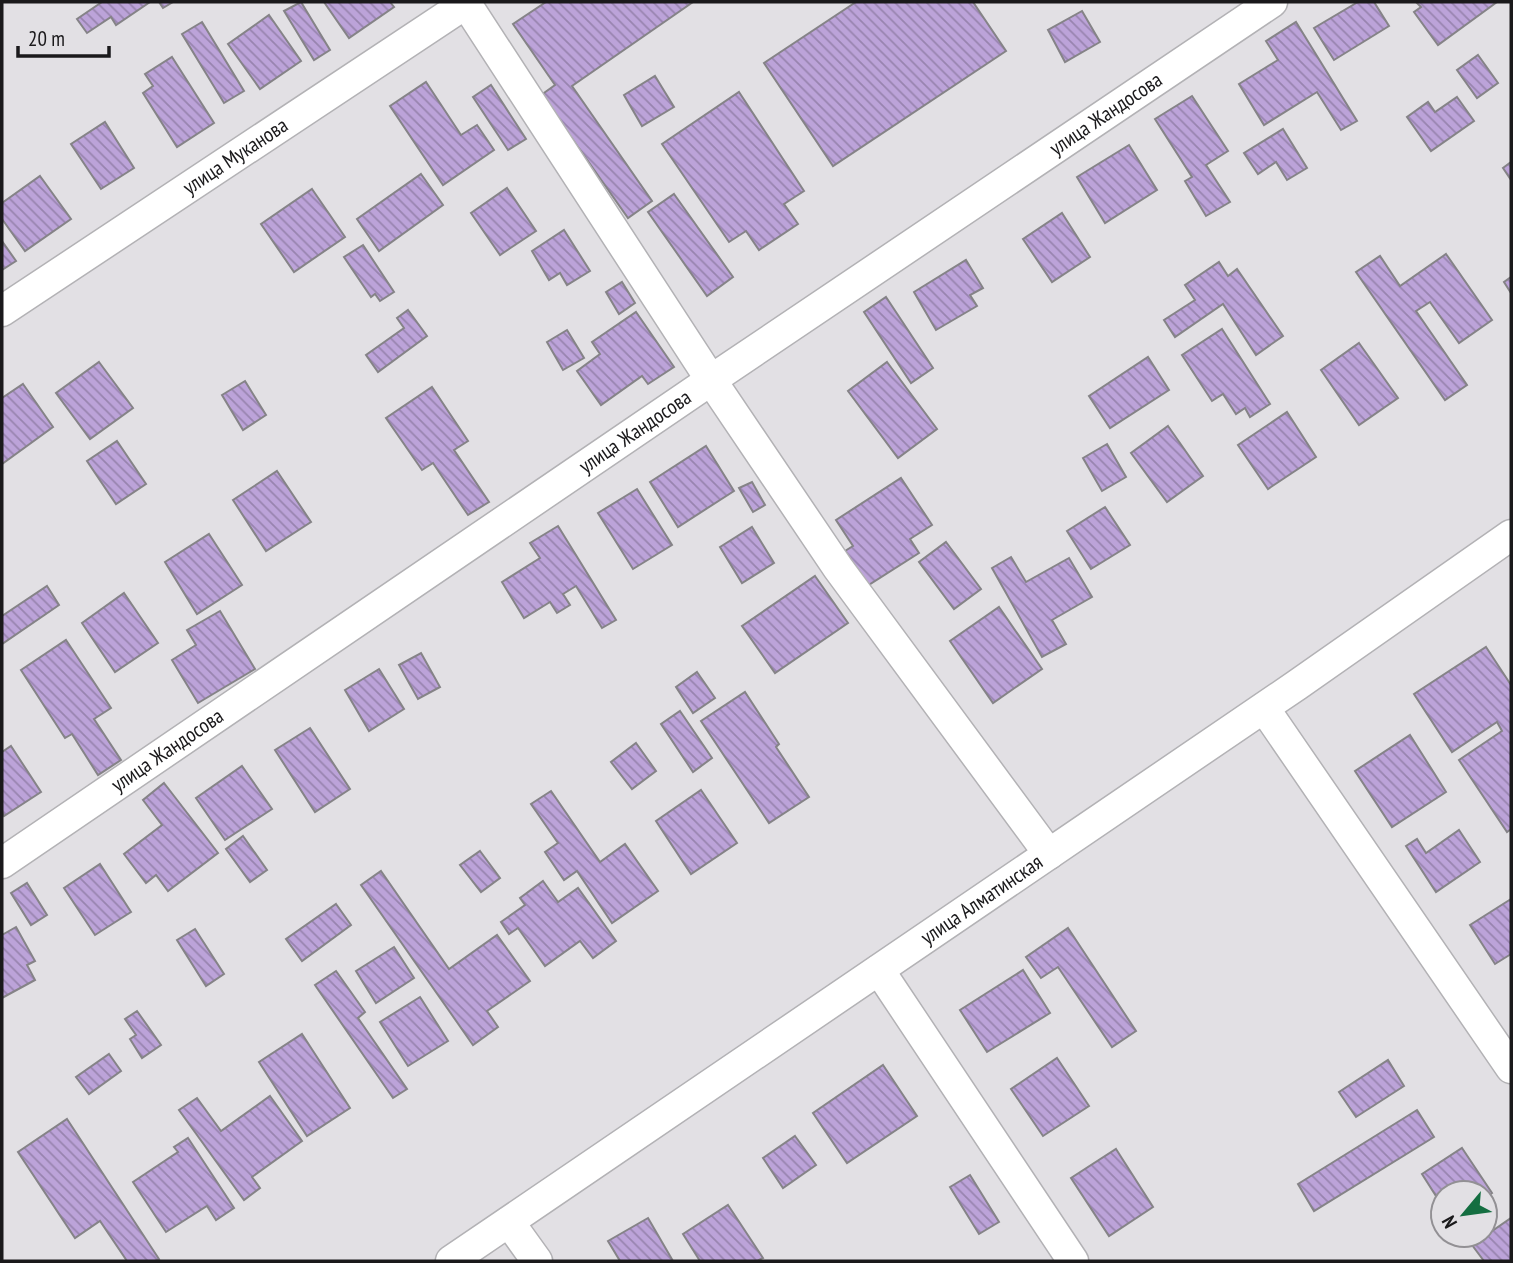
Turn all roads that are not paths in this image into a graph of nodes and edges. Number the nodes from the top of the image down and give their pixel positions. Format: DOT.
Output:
graph roads {
  1 [pos="466,2"];
  2 [pos="1272,2"];
  3 [pos="2,311"];
  4 [pos="711,380"];
  5 [pos="1511,535"];
  6 [pos="1264,708"];
  7 [pos="1049,854"];
  8 [pos="2,863"];
  9 [pos="879,970"];
  10 [pos="1511,1068"];
  11 [pos="509,1222"];
  12 [pos="452,1261"];
  13 [pos="537,1261"];
  14 [pos="1073,1261"];
  1 -- 3 [label="street, улица Муканова"];
  1 -- 4 [label="street"];
  2 -- 4 [label="street, улица Жандосова"];
  4 -- 7 [label="street"];
  4 -- 8 [label="street, улица Жандосова"];
  5 -- 6 [label="street, улица Алматинская"];
  6 -- 7 [label="street, улица Алматинская"];
  6 -- 10 [label="street"];
  7 -- 9 [label="street, улица Алматинская"];
  9 -- 11 [label="street, улица Алматинская"];
  9 -- 14 [label="street"];
  11 -- 12 [label="street, улица Алматинская"];
  11 -- 13 [label="street"];
}
